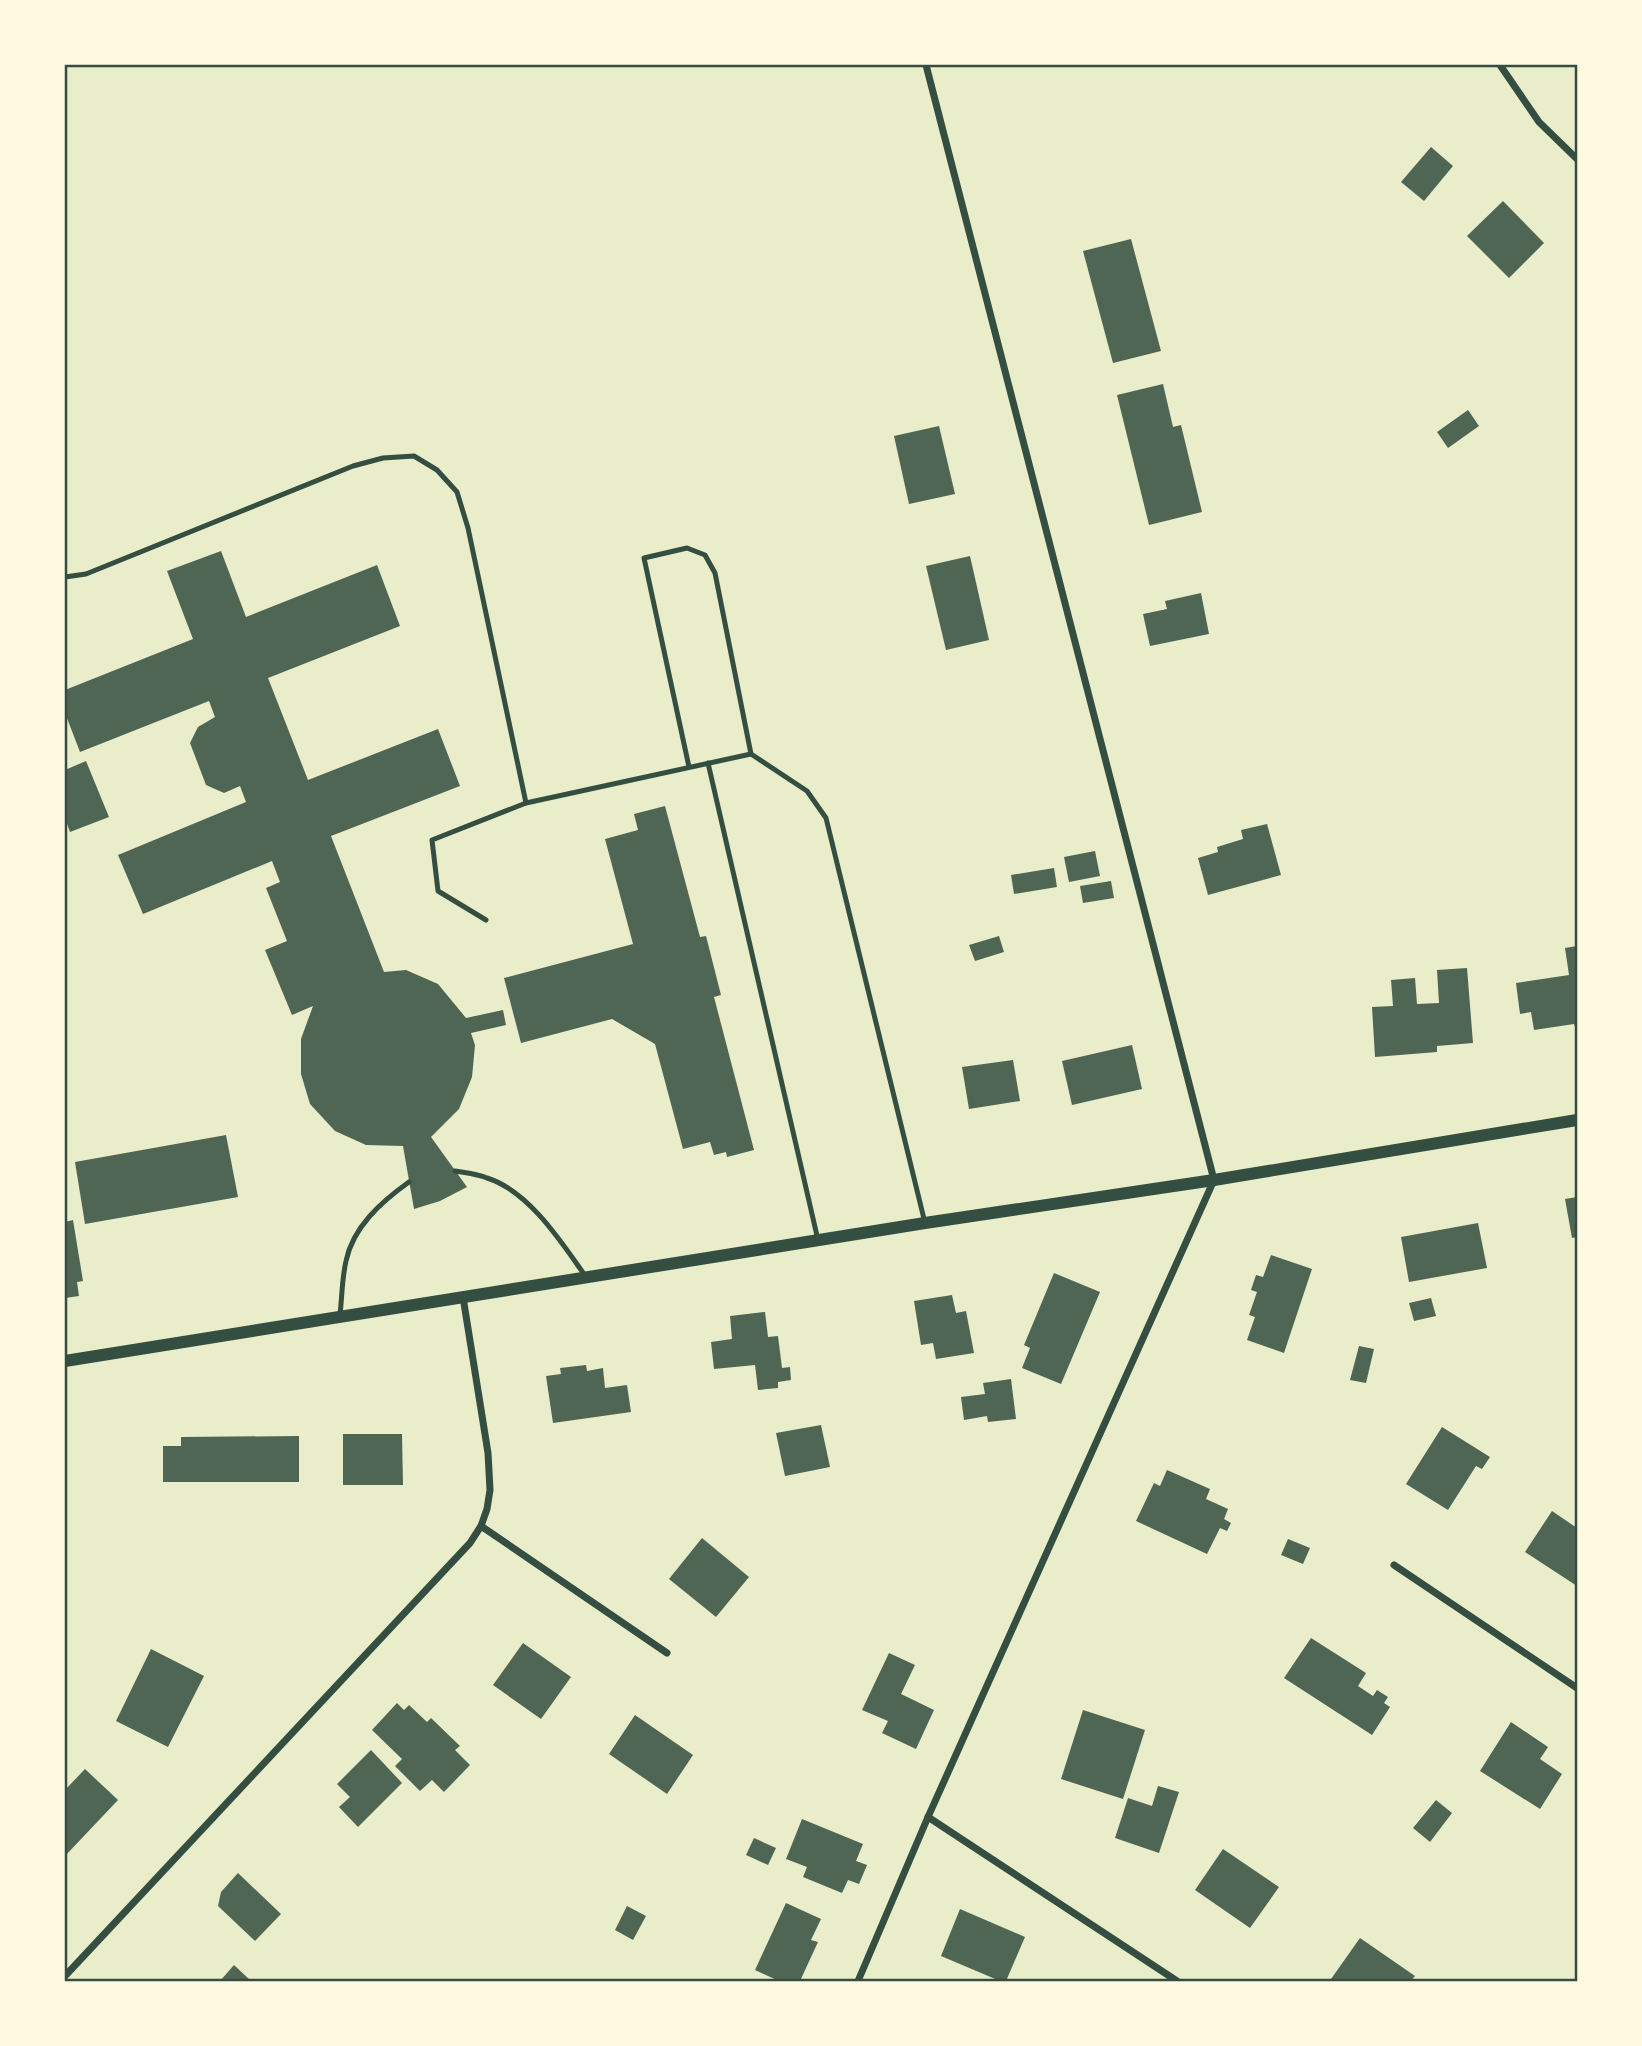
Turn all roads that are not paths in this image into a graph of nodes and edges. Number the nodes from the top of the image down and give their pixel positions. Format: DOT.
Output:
graph roads {
  1 [pos="926,65"];
  2 [pos="1500,65"];
  3 [pos="1577,159"];
  4 [pos="65,577"];
  5 [pos="751,754"];
  6 [pos="708,763"];
  7 [pos="689,767"];
  8 [pos="526,803"];
  9 [pos="486,920"];
  10 [pos="1577,1120"];
  11 [pos="455,1171"];
  12 [pos="1214,1180"];
  13 [pos="409,1182"];
  14 [pos="925,1223"];
  15 [pos="818,1240"];
  16 [pos="586,1277"];
  17 [pos="463,1297"];
  18 [pos="340,1317"];
  19 [pos="65,1361"];
  20 [pos="481,1526"];
  21 [pos="1394,1565"];
  22 [pos="667,1653"];
  23 [pos="1577,1688"];
  24 [pos="928,1817"];
  25 [pos="65,1976"];
  26 [pos="858,1981"];
  27 [pos="1177,1981"];
  1 -- 12 [label="street"];
  2 -- 3 [label="street"];
  4 -- 8 [label="lane"];
  5 -- 6 [label="lane"];
  5 -- 7 [label="lane"];
  5 -- 14 [label="lane"];
  6 -- 7 [label="lane"];
  6 -- 15 [label="lane"];
  7 -- 8 [label="lane"];
  8 -- 9 [label="lane"];
  10 -- 12 [label="street"];
  11 -- 16 [label="lane"];
  12 -- 14 [label="street"];
  12 -- 24 [label="street"];
  13 -- 18 [label="lane"];
  14 -- 15 [label="street"];
  15 -- 16 [label="street"];
  16 -- 17 [label="street"];
  17 -- 18 [label="street"];
  17 -- 20 [label="street"];
  18 -- 19 [label="street"];
  20 -- 22 [label="street"];
  20 -- 25 [label="street"];
  21 -- 23 [label="street"];
  24 -- 26 [label="street"];
  24 -- 27 [label="street"];
}
